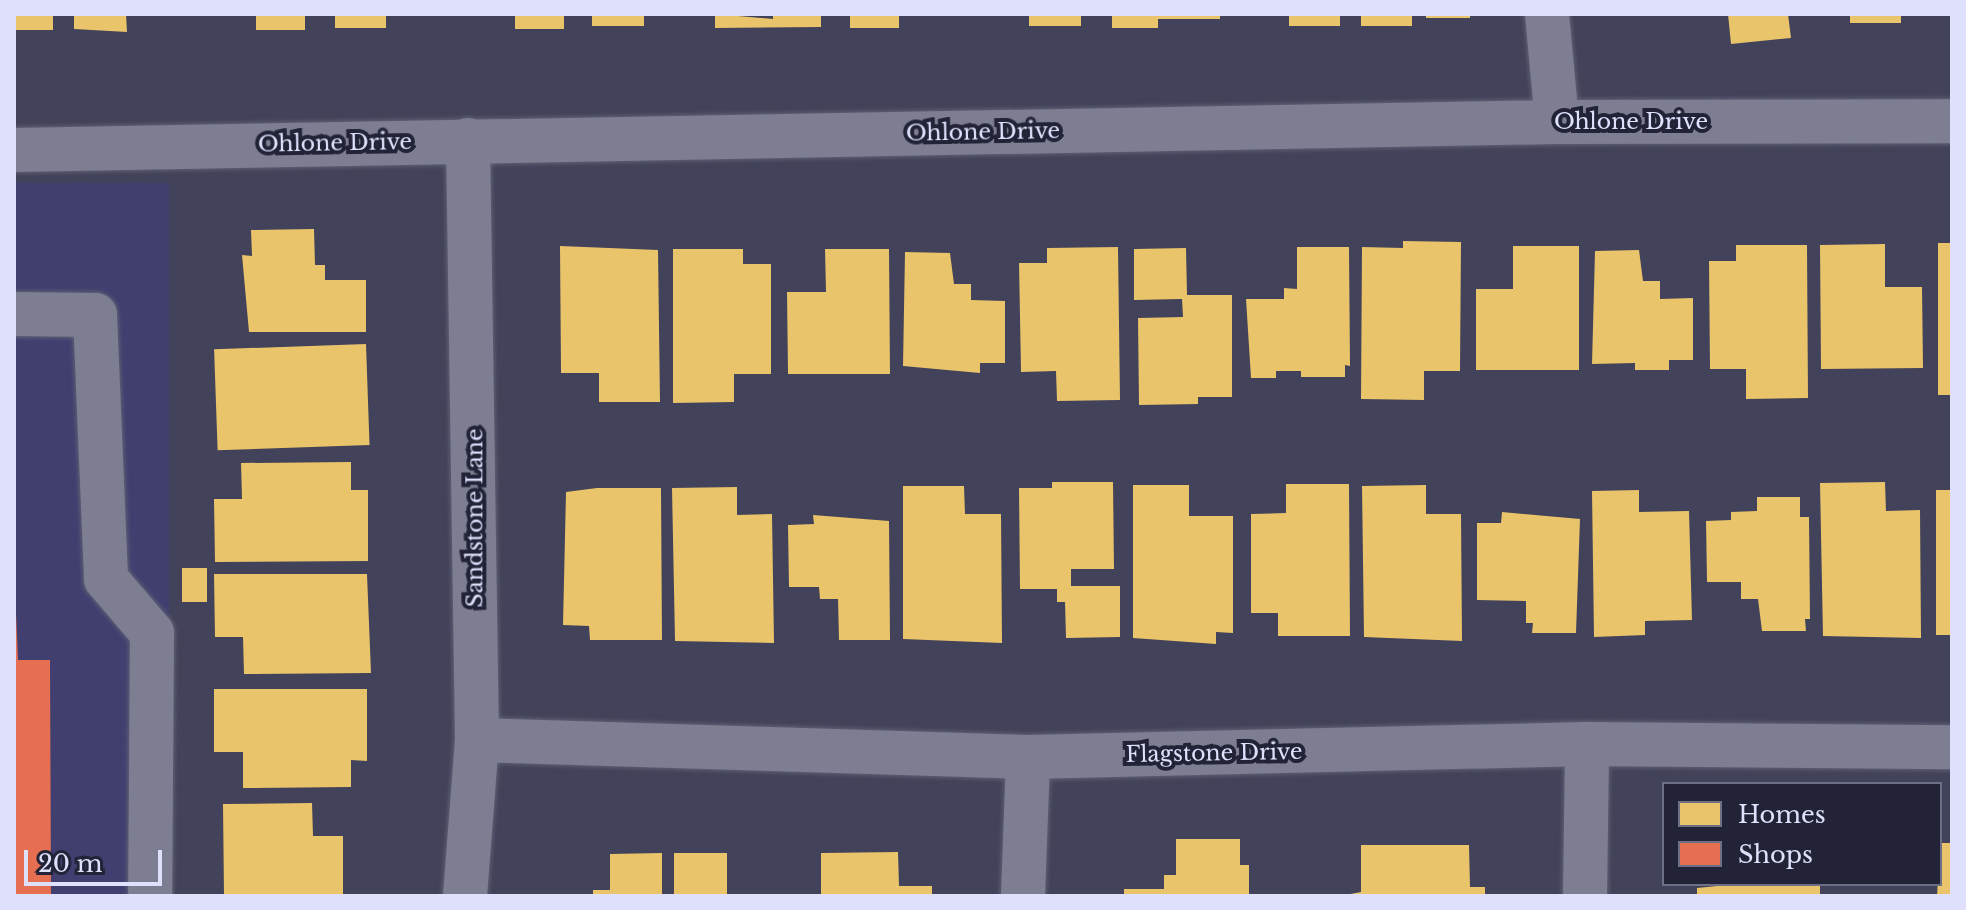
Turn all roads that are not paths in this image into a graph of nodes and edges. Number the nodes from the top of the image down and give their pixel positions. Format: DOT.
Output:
graph roads {
  1 [pos="1547,14"];
  2 [pos="1952,121"];
  3 [pos="1557,122"];
  4 [pos="468,140"];
  5 [pos="14,150"];
  6 [pos="14,314"];
  7 [pos="477,740"];
  8 [pos="1587,744"];
  9 [pos="1952,747"];
  10 [pos="1028,757"];
  11 [pos="150,896"];
  12 [pos="465,896"];
  13 [pos="1023,896"];
  14 [pos="1585,896"];
  1 -- 3 [label="street"];
  2 -- 3 [label="street, Ohlone Drive"];
  3 -- 4 [label="street, Ohlone Drive"];
  4 -- 5 [label="street, Ohlone Drive"];
  4 -- 7 [label="street, Sandstone Lane"];
  6 -- 11 [label="street"];
  7 -- 10 [label="street, Flagstone Drive"];
  7 -- 12 [label="street, Sandstone Lane"];
  8 -- 9 [label="street, Flagstone Drive"];
  8 -- 10 [label="street, Flagstone Drive"];
  8 -- 14 [label="street"];
  10 -- 13 [label="street"];
}
